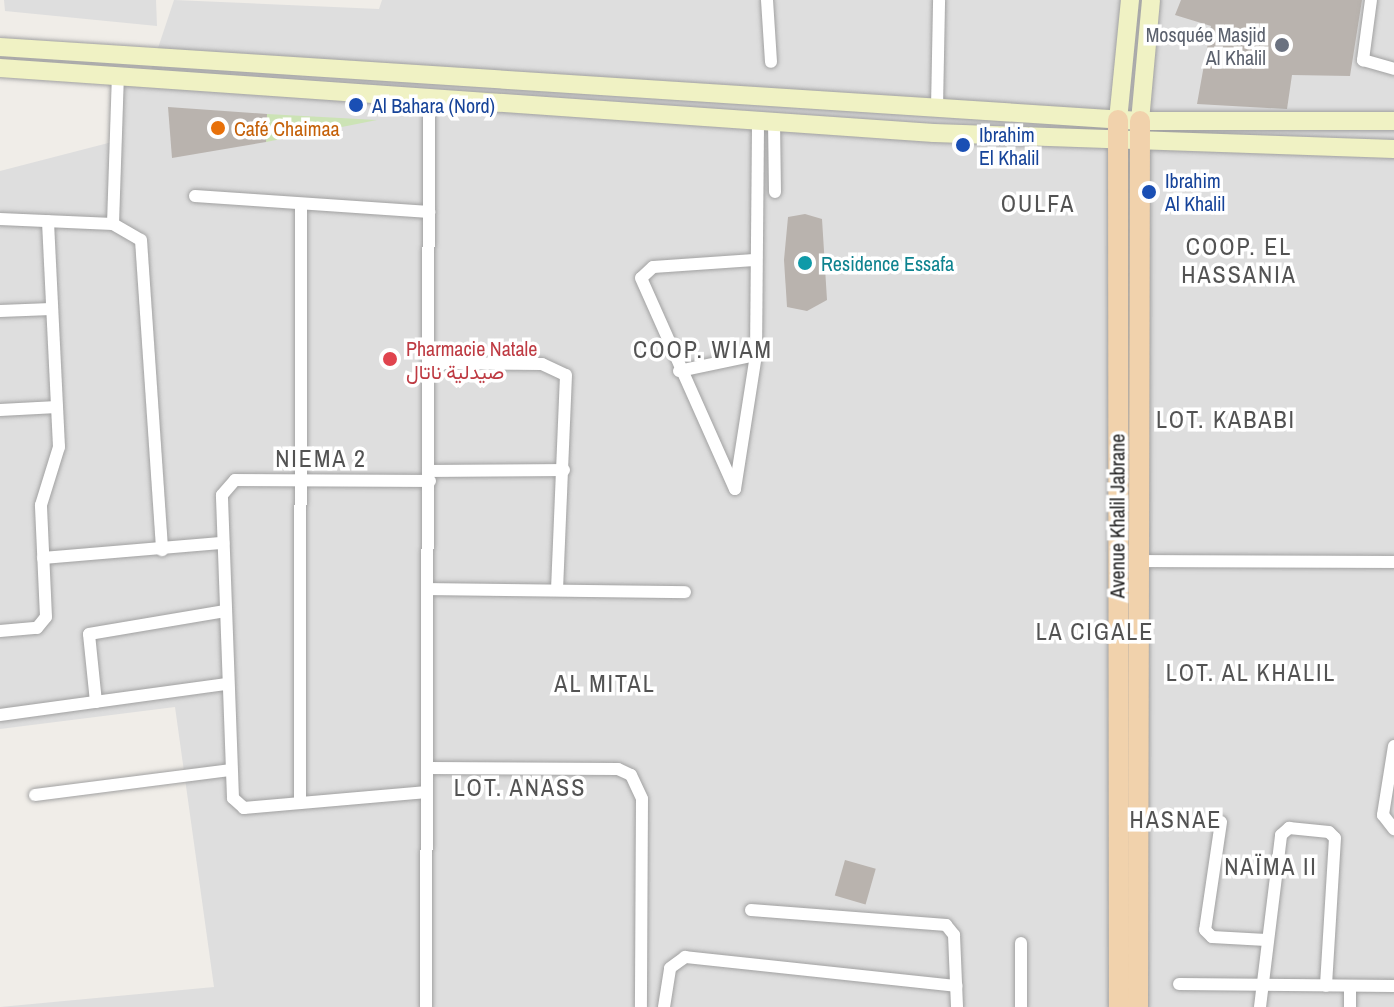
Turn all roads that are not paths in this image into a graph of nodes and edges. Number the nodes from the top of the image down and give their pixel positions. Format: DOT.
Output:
graph roads {
  1 [pos="767,0"];
  2 [pos="939,0"];
  3 [pos="1130,0"];
  4 [pos="1151,0"];
  5 [pos="1371,0"];
  6 [pos="0,47"];
  7 [pos="771,62"];
  8 [pos="0,68"];
  9 [pos="1394,69"];
  10 [pos="118,76"];
  11 [pos="429,101"];
  12 [pos="937,108"];
  13 [pos="766,120"];
  14 [pos="1394,121"];
  15 [pos="1118,130"];
  16 [pos="1139,132"];
  17 [pos="1394,149"];
  18 [pos="775,192"];
  19 [pos="195,196"];
  20 [pos="301,204"];
  21 [pos="429,212"];
  22 [pos="0,219"];
  23 [pos="48,221"];
  24 [pos="113,224"];
  25 [pos="754,260"];
  26 [pos="51,309"];
  27 [pos="0,311"];
  28 [pos="756,355"];
  29 [pos="429,363"];
  30 [pos="679,371"];
  31 [pos="57,407"];
  32 [pos="0,410"];
  33 [pos="564,470"];
  34 [pos="430,476"];
  35 [pos="299,480"];
  36 [pos="223,543"];
  37 [pos="162,550"];
  38 [pos="43,558"];
  39 [pos="1136,561"];
  40 [pos="1394,562"];
  41 [pos="557,588"];
  42 [pos="429,589"];
  43 [pos="685,592"];
  44 [pos="225,611"];
  45 [pos="0,631"];
  46 [pos="227,684"];
  47 [pos="96,702"];
  48 [pos="0,715"];
  49 [pos="1394,746"];
  50 [pos="428,768"];
  51 [pos="229,770"];
  52 [pos="427,792"];
  53 [pos="35,795"];
  54 [pos="300,803"];
  55 [pos="1221,822"];
  56 [pos="1394,829"];
  57 [pos="751,910"];
  58 [pos="1266,940"];
  59 [pos="1021,943"];
  60 [pos="1179,984"];
  61 [pos="956,986"];
  62 [pos="1260,986"];
  63 [pos="1326,986"];
  64 [pos="1350,986"];
  65 [pos="1394,986"];
  66 [pos="426,1007"];
  67 [pos="641,1007"];
  68 [pos="664,1007"];
  69 [pos="957,1007"];
  70 [pos="1021,1007"];
  71 [pos="1119,1007"];
  72 [pos="1138,1007"];
  73 [pos="1260,1007"];
  74 [pos="1350,1007"];
  1 -- 7 [label="street"];
  2 -- 12 [label="street"];
  3 -- 15 [label="main road"];
  4 -- 16 [label="main road"];
  5 -- 9 [label="street"];
  6 -- 12 [label="main road"];
  8 -- 10 [label="main road"];
  10 -- 11 [label="main road"];
  10 -- 24 [label="street"];
  11 -- 13 [label="main road"];
  11 -- 21 [label="street"];
  12 -- 15 [label="main road"];
  13 -- 15 [label="main road"];
  13 -- 18 [label="street"];
  13 -- 25 [label="street"];
  14 -- 16 [label="main road"];
  15 -- 16 [label="main road"];
  15 -- 71 [label="main road, Avenue Khalil Jabrane"];
  16 -- 17 [label="main road"];
  16 -- 39 [label="main road, Avenue Khalil Jabrane"];
  19 -- 20 [label="street"];
  20 -- 21 [label="street"];
  20 -- 35 [label="street"];
  21 -- 29 [label="street"];
  22 -- 23 [label="street"];
  23 -- 24 [label="street"];
  23 -- 26 [label="street"];
  24 -- 37 [label="street"];
  25 -- 28 [label="street"];
  25 -- 30 [label="street"];
  26 -- 27 [label="street"];
  26 -- 31 [label="street"];
  28 -- 30 [label="street"];
  28 -- 30 [label="street"];
  29 -- 33 [label="street"];
  29 -- 34 [label="street"];
  31 -- 32 [label="street"];
  31 -- 38 [label="street"];
  33 -- 34 [label="street"];
  33 -- 41 [label="street"];
  34 -- 35 [label="street"];
  34 -- 42 [label="street"];
  35 -- 36 [label="street"];
  35 -- 54 [label="street"];
  36 -- 37 [label="street"];
  36 -- 44 [label="street"];
  37 -- 38 [label="street"];
  38 -- 45 [label="street"];
  39 -- 40 [label="street"];
  39 -- 72 [label="main road, Avenue Khalil Jabrane"];
  41 -- 42 [label="street"];
  41 -- 43 [label="street"];
  42 -- 50 [label="street"];
  44 -- 46 [label="street"];
  44 -- 47 [label="street"];
  46 -- 47 [label="street"];
  46 -- 51 [label="street"];
  47 -- 48 [label="street"];
  49 -- 56 [label="street"];
  50 -- 52 [label="street"];
  50 -- 67 [label="street"];
  51 -- 53 [label="street"];
  51 -- 54 [label="street"];
  52 -- 54 [label="street"];
  52 -- 66 [label="street"];
  55 -- 58 [label="street"];
  57 -- 61 [label="street"];
  58 -- 62 [label="street"];
  58 -- 63 [label="street"];
  59 -- 70 [label="street"];
  60 -- 62 [label="street"];
  61 -- 68 [label="street"];
  61 -- 69 [label="street"];
  62 -- 63 [label="street"];
  62 -- 73 [label="street"];
  63 -- 64 [label="street"];
  64 -- 65 [label="street"];
  64 -- 74 [label="street"];
}
